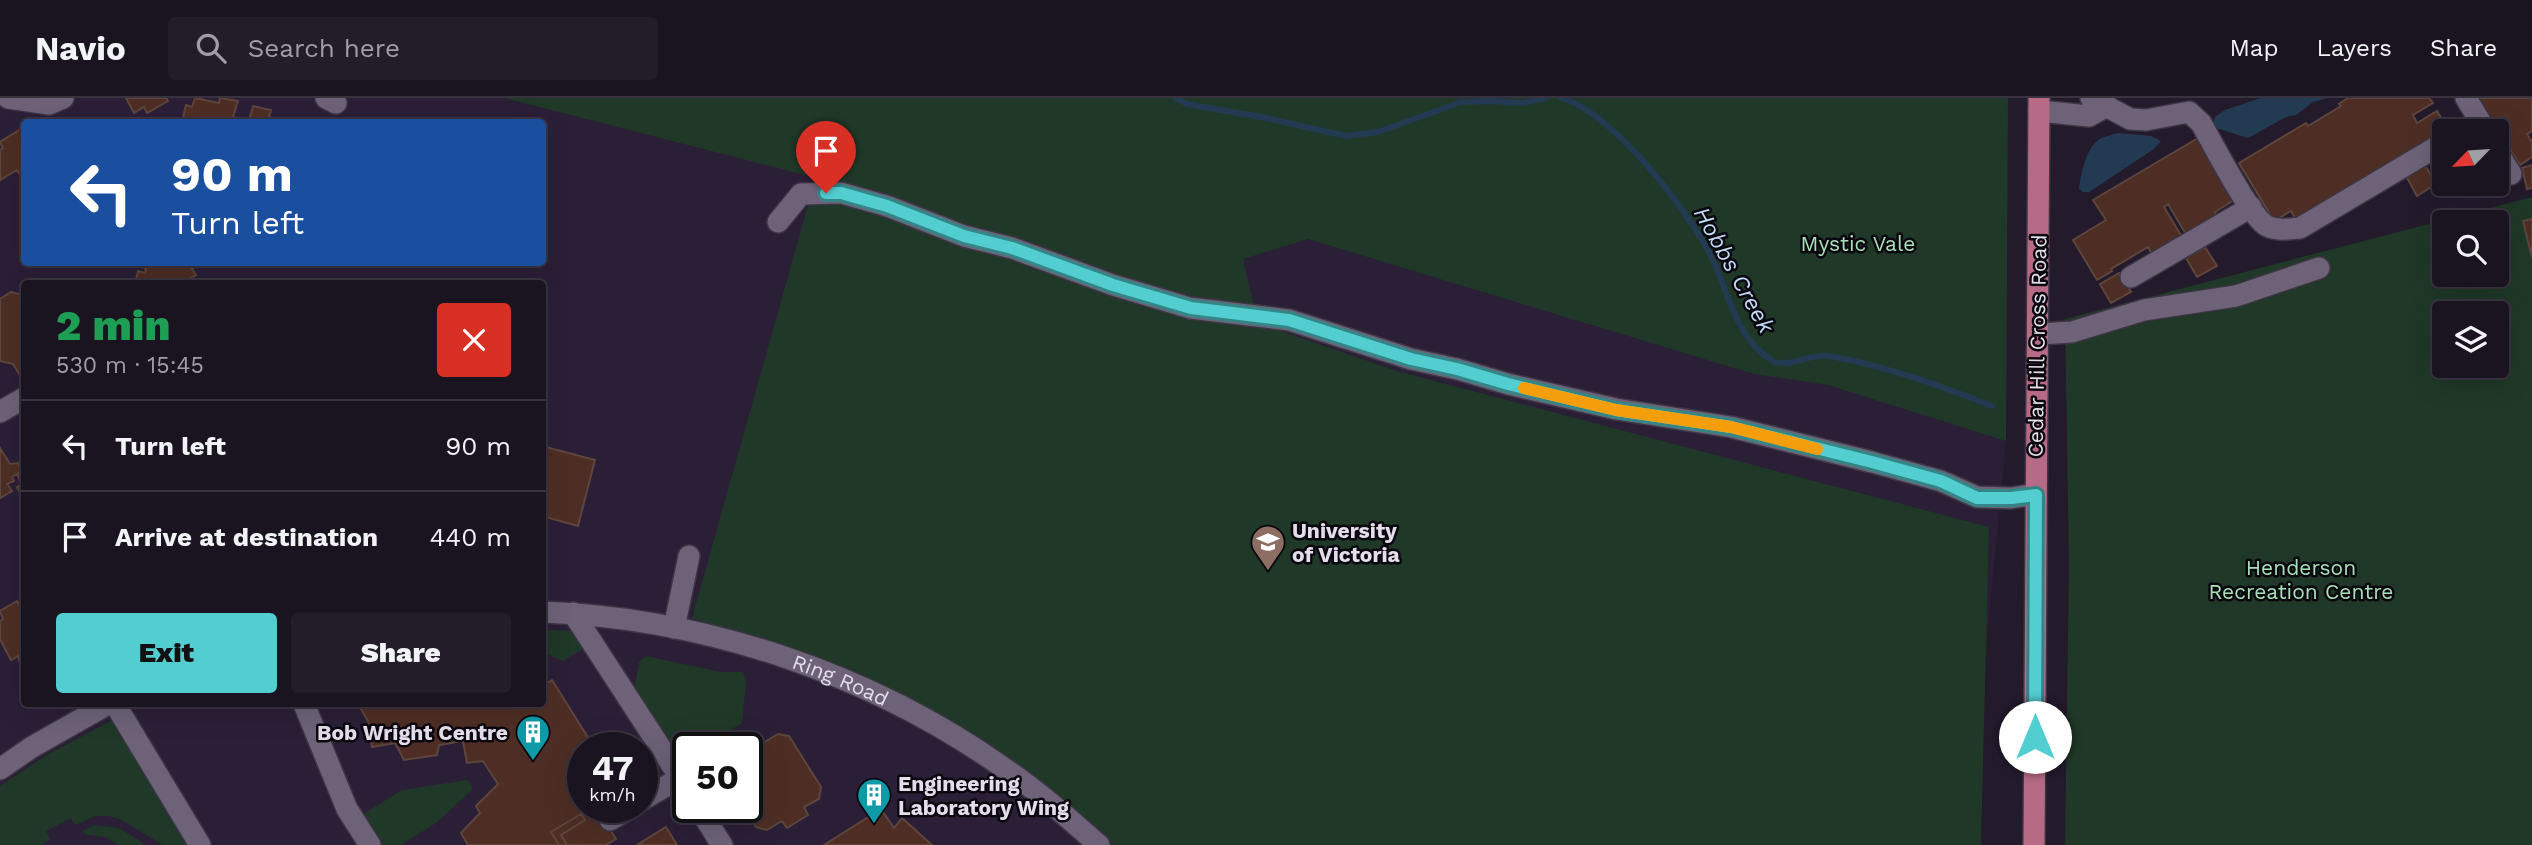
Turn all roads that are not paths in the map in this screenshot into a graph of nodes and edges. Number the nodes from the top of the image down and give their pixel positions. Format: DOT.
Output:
graph roads {
  1 [pos="4,98"];
  2 [pos="63,98"];
  3 [pos="2466,98"];
  4 [pos="2101,101"];
  5 [pos="2039,105"];
  6 [pos="2195,105"];
  7 [pos="2479,119"];
  8 [pos="2432,150"];
  9 [pos="2251,207"];
  10 [pos="778,222"];
  11 [pos="2319,268"];
  12 [pos="2131,277"];
  13 [pos="2039,334"];
  14 [pos="21,400"];
  15 [pos="0,412"];
  16 [pos="2036,495"];
  17 [pos="689,556"];
  18 [pos="546,612"];
  19 [pos="573,613"];
  20 [pos="674,628"];
  21 [pos="103,707"];
  22 [pos="117,707"];
  23 [pos="305,707"];
  24 [pos="672,766"];
  25 [pos="0,769"];
  26 [pos="708,823"];
  27 [pos="200,845"];
  28 [pos="370,845"];
  29 [pos="722,845"];
  30 [pos="1099,845"];
  31 [pos="2034,845"];
  1 -- 2 [label="street"];
  3 -- 7 [label="street"];
  4 -- 5 [label="street"];
  4 -- 6 [label="street"];
  5 -- 13 [label="main road, Cedar Hill Cross Road"];
  6 -- 9 [label="street"];
  8 -- 9 [label="street"];
  9 -- 12 [label="street"];
  10 -- 16 [label="street"];
  11 -- 13 [label="street"];
  13 -- 16 [label="main road, Cedar Hill Cross Road"];
  14 -- 15 [label="street"];
  16 -- 31 [label="main road, Cedar Hill Cross Road"];
  17 -- 20 [label="street"];
  18 -- 19 [label="street, Ring Road"];
  19 -- 20 [label="street, Ring Road"];
  19 -- 24 [label="street"];
  20 -- 30 [label="street, Ring Road"];
  21 -- 25 [label="street"];
  22 -- 27 [label="street"];
  23 -- 28 [label="street"];
  26 -- 29 [label="street"];
}
